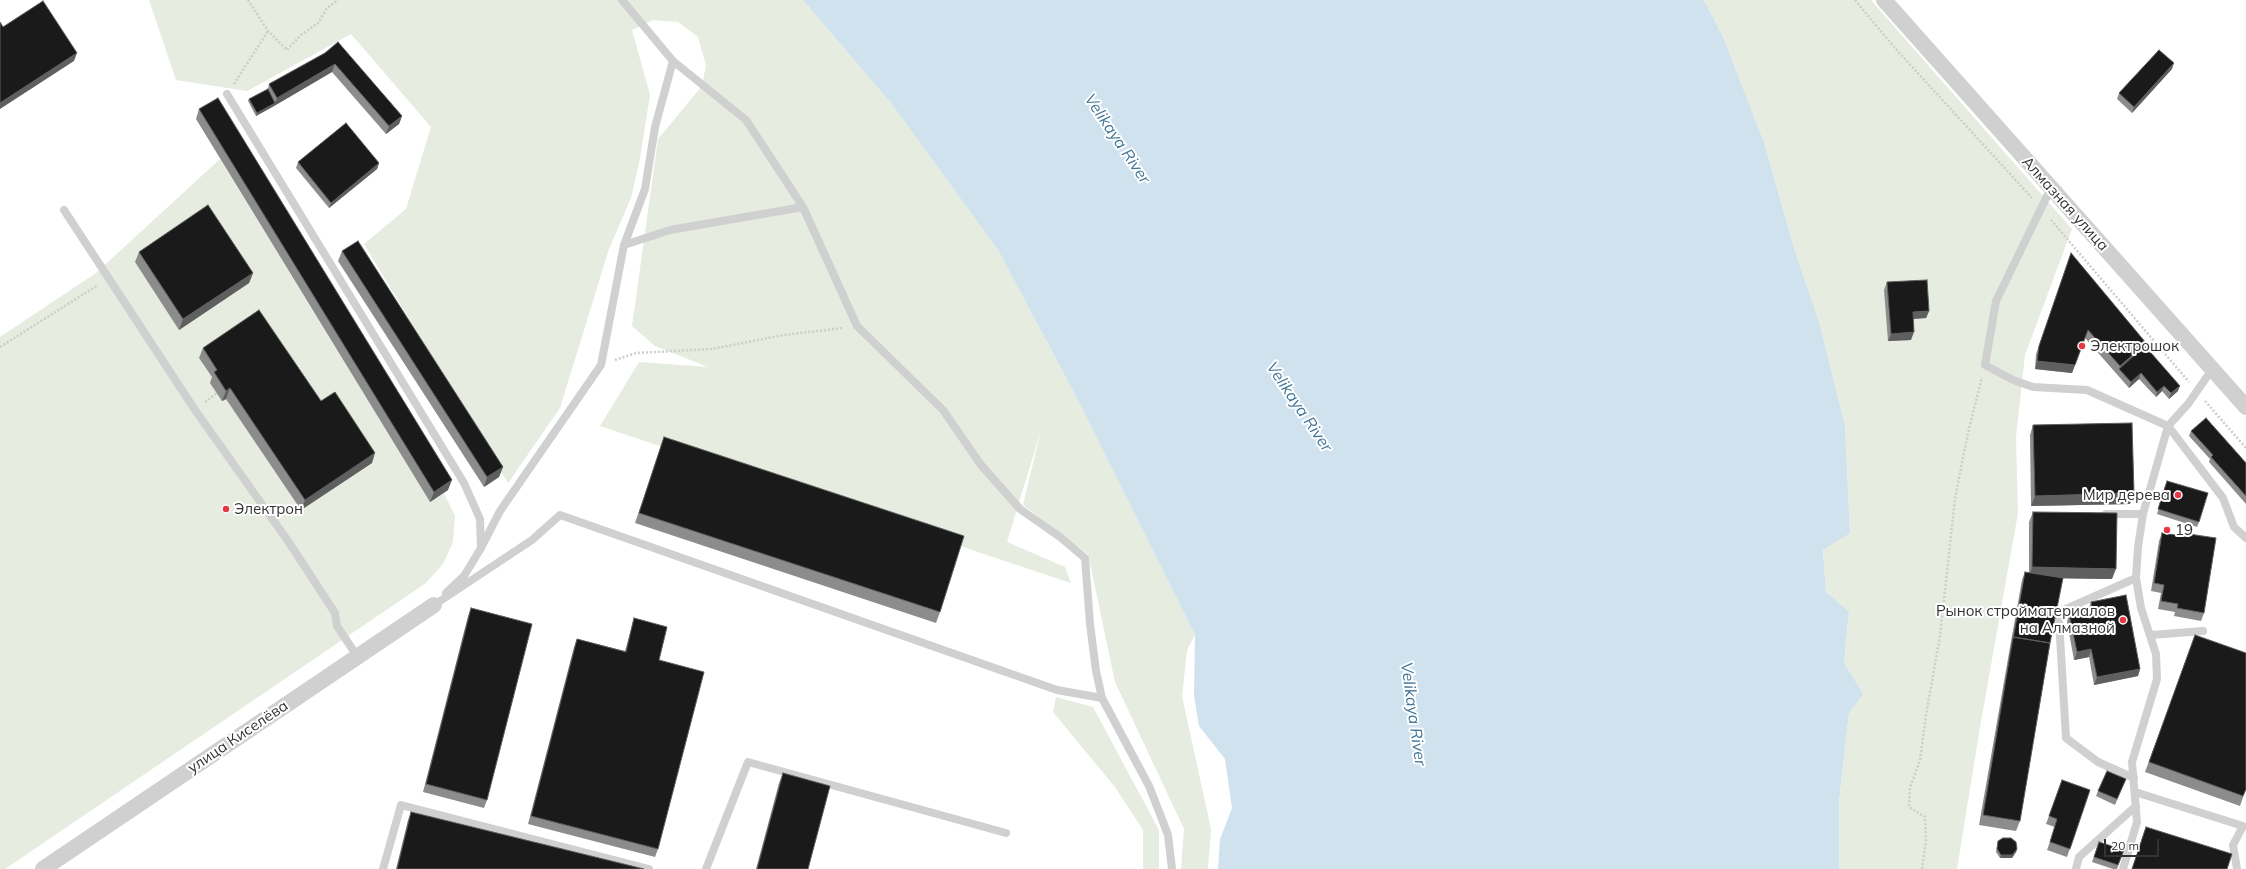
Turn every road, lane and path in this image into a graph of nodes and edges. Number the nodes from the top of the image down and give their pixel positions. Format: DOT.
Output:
graph roads {
  1 [pos="248,0"];
  2 [pos="338,0"];
  3 [pos="622,0"];
  4 [pos="1854,0"];
  5 [pos="1884,0"];
  6 [pos="268,31"];
  7 [pos="673,61"];
  8 [pos="227,94"];
  9 [pos="2051,188"];
  10 [pos="2036,202"];
  11 [pos="803,207"];
  12 [pos="64,210"];
  13 [pos="2046,214"];
  14 [pos="624,245"];
  15 [pos="108,278"];
  16 [pos="857,326"];
  17 [pos="0,347"];
  18 [pos="602,365"];
  19 [pos="1984,365"];
  20 [pos="2213,368"];
  21 [pos="2192,385"];
  22 [pos="2202,397"];
  23 [pos="2246,407"];
  24 [pos="2168,426"];
  25 [pos="2246,448"];
  26 [pos="2098,514"];
  27 [pos="2143,514"];
  28 [pos="2246,538"];
  29 [pos="481,548"];
  30 [pos="2136,578"];
  31 [pos="434,605"];
  32 [pos="2203,631"];
  33 [pos="2151,635"];
  34 [pos="357,656"];
  35 [pos="1102,698"];
  36 [pos="2134,778"];
  37 [pos="2135,792"];
  38 [pos="2136,806"];
  39 [pos="2245,825"];
  40 [pos="1006,833"];
  41 [pos="43,869"];
  42 [pos="383,869"];
  43 [pos="648,869"];
  44 [pos="706,869"];
  45 [pos="1172,869"];
  46 [pos="1922,869"];
  47 [pos="2076,869"];
  48 [pos="2123,869"];
  49 [pos="2237,869"];
  1 -- 6 [label="path"];
  2 -- 6 [label="path"];
  3 -- 7 [label="lane"];
  4 -- 10 [label="path"];
  5 -- 9 [label="street, Алмазная улица"];
  6 -- 8 [label="path"];
  7 -- 11 [label="lane"];
  7 -- 14 [label="lane"];
  8 -- 29 [label="lane"];
  9 -- 19 [label="lane"];
  9 -- 20 [label="street, Алмазная улица"];
  11 -- 14 [label="lane"];
  11 -- 16 [label="lane"];
  12 -- 15 [label="lane"];
  13 -- 21 [label="path"];
  14 -- 18 [label="lane"];
  15 -- 17 [label="path"];
  15 -- 34 [label="lane"];
  16 -- 18 [label="path"];
  16 -- 35 [label="lane"];
  18 -- 29 [label="lane"];
  19 -- 24 [label="lane"];
  19 -- 46 [label="path"];
  20 -- 23 [label="street, Алмазная улица"];
  20 -- 24 [label="lane"];
  22 -- 25 [label="path"];
  24 -- 27 [label="lane"];
  24 -- 28 [label="lane"];
  26 -- 27 [label="lane"];
  27 -- 30 [label="lane"];
  29 -- 31 [label="lane"];
  30 -- 33 [label="lane"];
  30 -- 36 [label="lane"];
  31 -- 34 [label="street, улица Киселёва"];
  31 -- 35 [label="lane"];
  32 -- 33 [label="lane"];
  33 -- 36 [label="lane"];
  34 -- 41 [label="street, улица Киселёва"];
  35 -- 45 [label="lane"];
  36 -- 37 [label="lane"];
  37 -- 38 [label="lane"];
  37 -- 39 [label="lane"];
  38 -- 47 [label="lane"];
  38 -- 48 [label="lane"];
  39 -- 49 [label="lane"];
  40 -- 44 [label="lane"];
  42 -- 43 [label="lane"];
}
